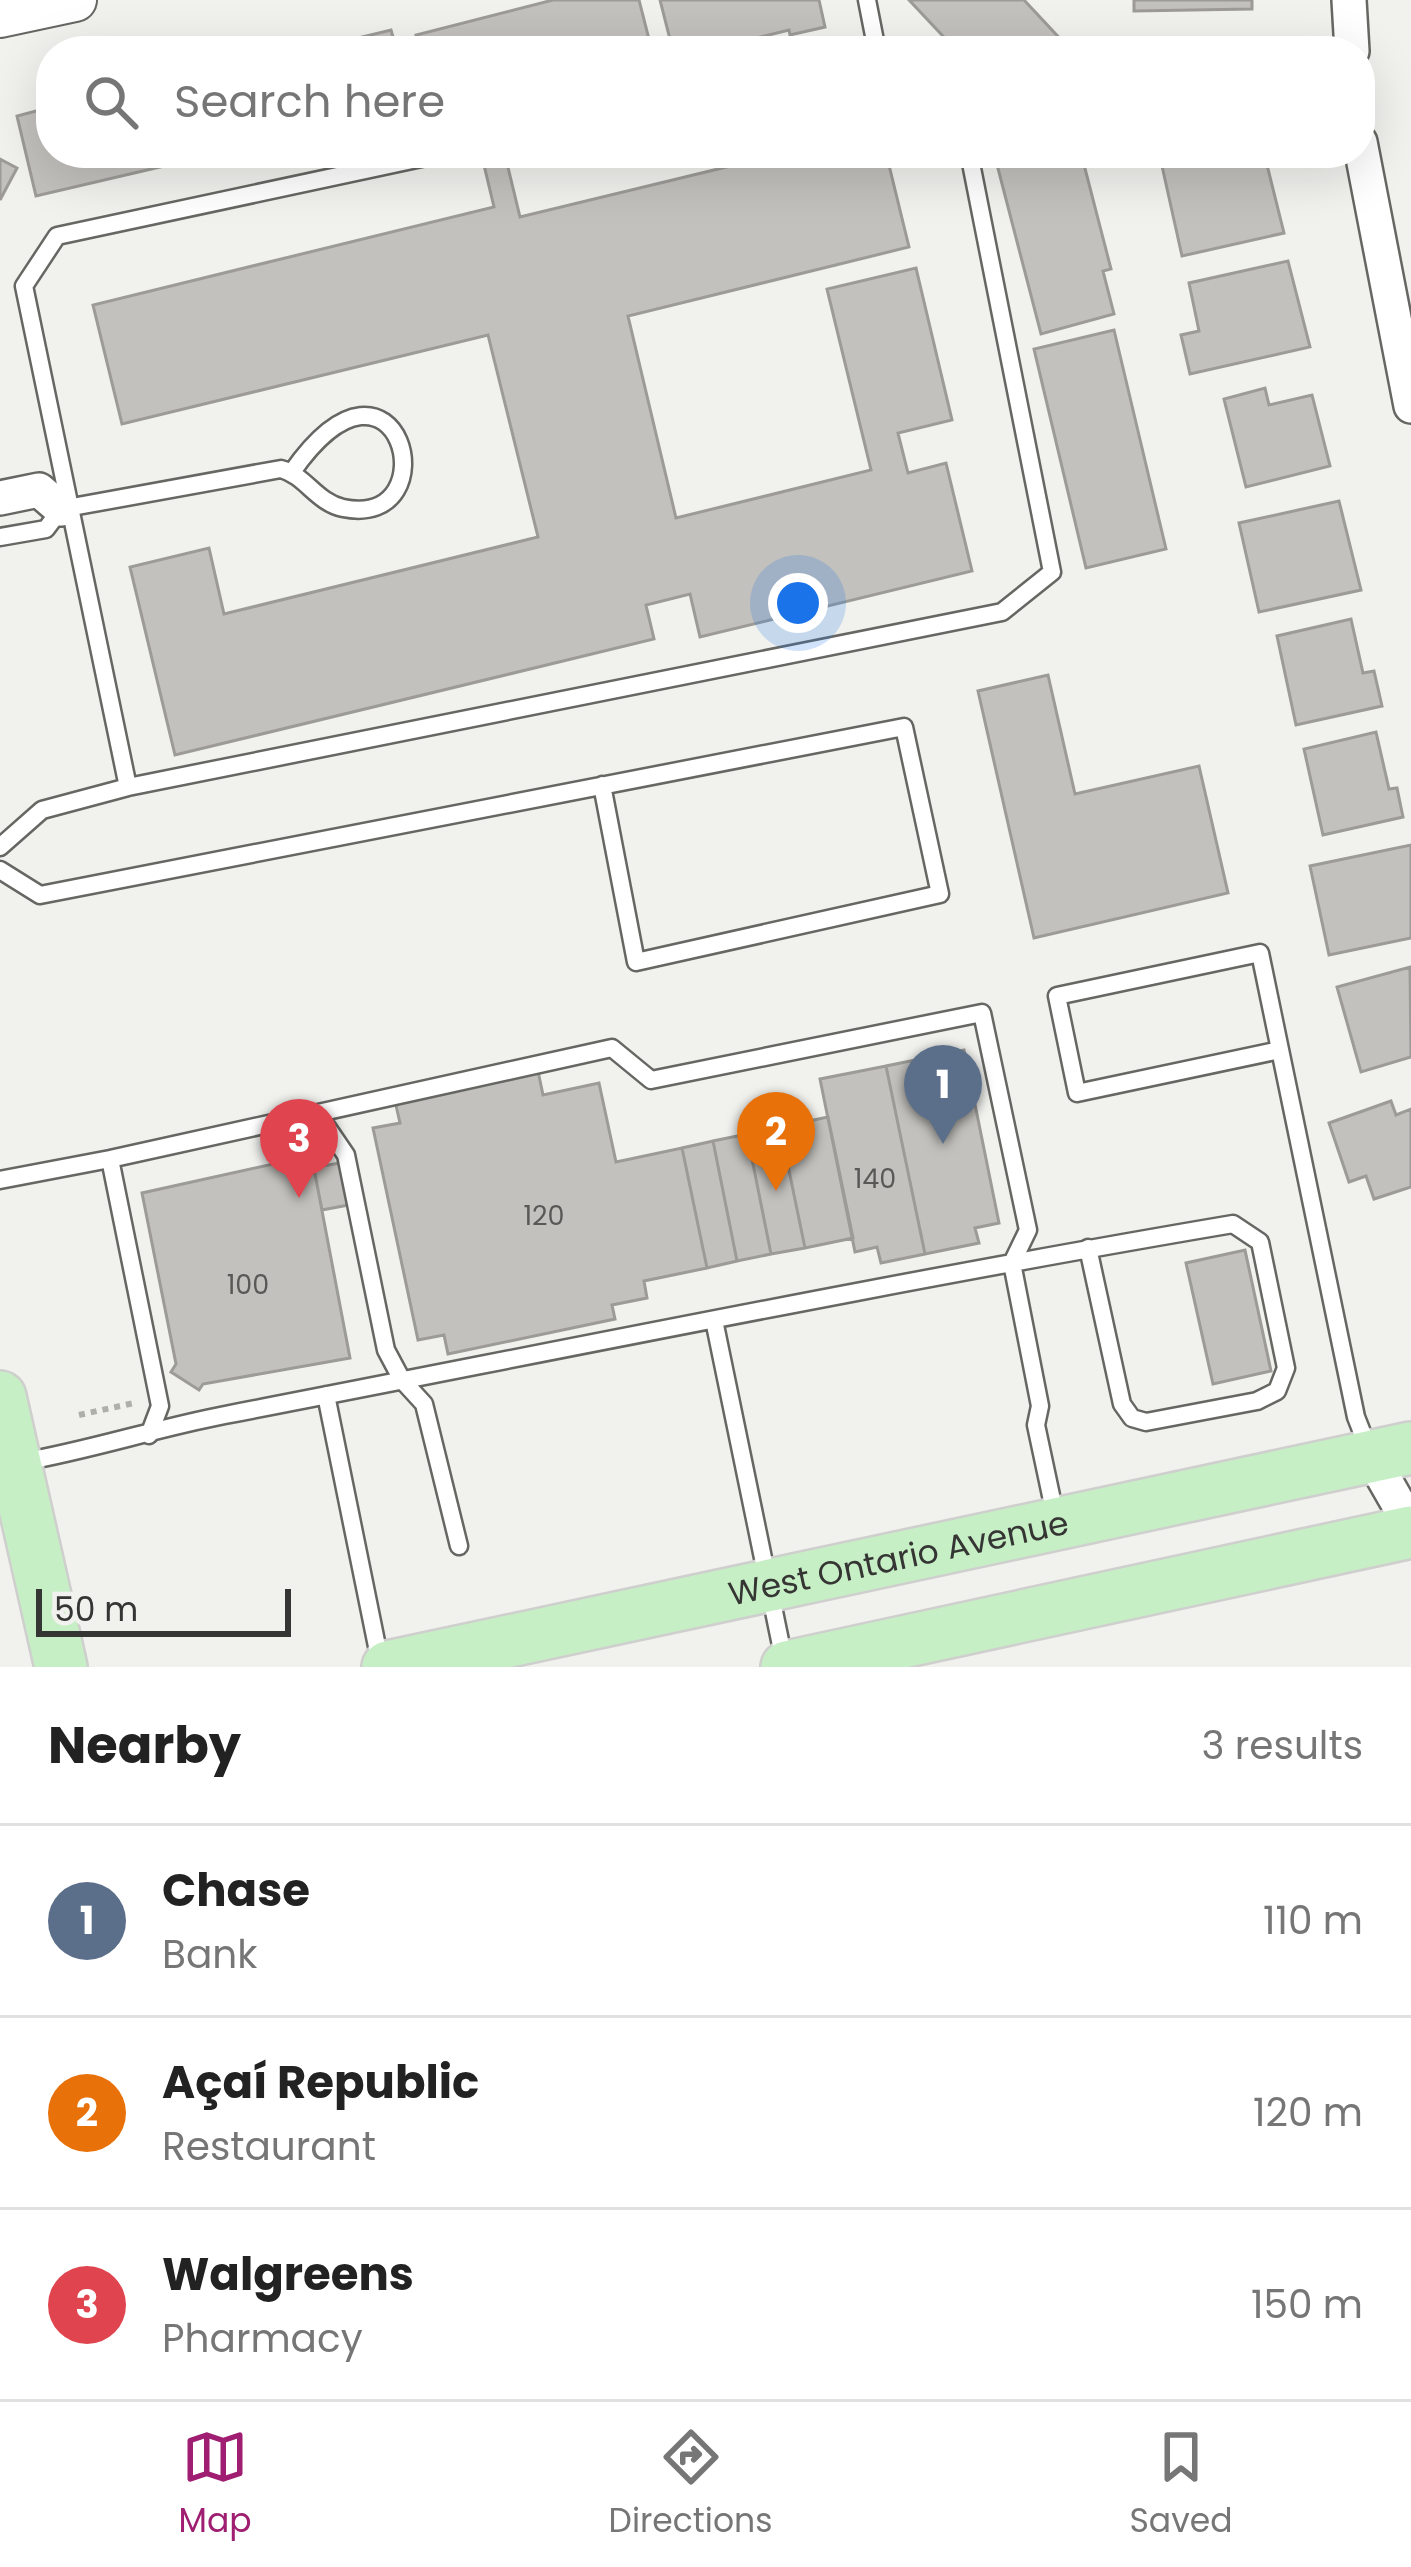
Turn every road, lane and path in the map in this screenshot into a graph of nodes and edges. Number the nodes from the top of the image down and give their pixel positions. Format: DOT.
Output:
graph roads {
  1 [pos="75,0"];
  2 [pos="867,0"];
  3 [pos="1349,0"];
  4 [pos="0,16"];
  5 [pos="874,36"];
  6 [pos="1351,36"];
  7 [pos="375,168"];
  8 [pos="972,168"];
  9 [pos="1365,168"];
  10 [pos="1411,230"];
  11 [pos="1377,236"];
  12 [pos="1411,406"];
  13 [pos="292,472"];
  14 [pos="0,498"];
  15 [pos="65,508"];
  16 [pos="0,537"];
  17 [pos="602,785"];
  18 [pos="128,787"];
  19 [pos="0,847"];
  20 [pos="0,870"];
  21 [pos="1280,1050"];
  22 [pos="318,1114"];
  23 [pos="110,1159"];
  24 [pos="0,1180"];
  25 [pos="1088,1248"];
  26 [pos="1012,1262"];
  27 [pos="715,1320"];
  28 [pos="402,1380"];
  29 [pos="326,1395"];
  30 [pos="0,1397"];
  31 [pos="136,1402"];
  32 [pos="79,1415"];
  33 [pos="149,1435"];
  34 [pos="1391,1452"];
  35 [pos="15,1463"];
  36 [pos="1057,1523"];
  37 [pos="1411,1529"];
  38 [pos="459,1546"];
  39 [pos="767,1587"];
  40 [pos="61,1667"];
  41 [pos="385,1667"];
  42 [pos="786,1667"];
  1 -- 4 [label="street"];
  2 -- 5 [label="lane"];
  3 -- 6 [label="street"];
  7 -- 15 [label="lane"];
  8 -- 18 [label="lane"];
  9 -- 11 [label="street"];
  10 -- 11 [label="street"];
  11 -- 12 [label="street"];
  13 -- 13 [label="lane"];
  13 -- 15 [label="lane"];
  14 -- 15 [label="street"];
  15 -- 16 [label="lane"];
  15 -- 18 [label="lane"];
  17 -- 17 [label="lane"];
  17 -- 20 [label="lane"];
  18 -- 19 [label="lane"];
  21 -- 21 [label="lane"];
  21 -- 34 [label="lane"];
  22 -- 23 [label="lane"];
  22 -- 26 [label="lane"];
  22 -- 28 [label="lane"];
  23 -- 24 [label="lane"];
  23 -- 33 [label="lane"];
  25 -- 25 [label="lane"];
  25 -- 26 [label="lane"];
  26 -- 27 [label="lane"];
  26 -- 36 [label="lane"];
  27 -- 28 [label="lane"];
  27 -- 39 [label="lane"];
  28 -- 29 [label="lane"];
  28 -- 38 [label="lane"];
  29 -- 33 [label="lane"];
  29 -- 41 [label="lane"];
  30 -- 35 [label="main road"];
  31 -- 32 [label="path"];
  33 -- 35 [label="lane"];
  34 -- 36 [label="main road, West Ontario Avenue"];
  34 -- 37 [label="street"];
  35 -- 40 [label="main road"];
  36 -- 39 [label="main road, West Ontario Avenue"];
  37 -- 42 [label="main road"];
  39 -- 41 [label="main road, West Ontario Avenue"];
  39 -- 42 [label="lane"];
}
